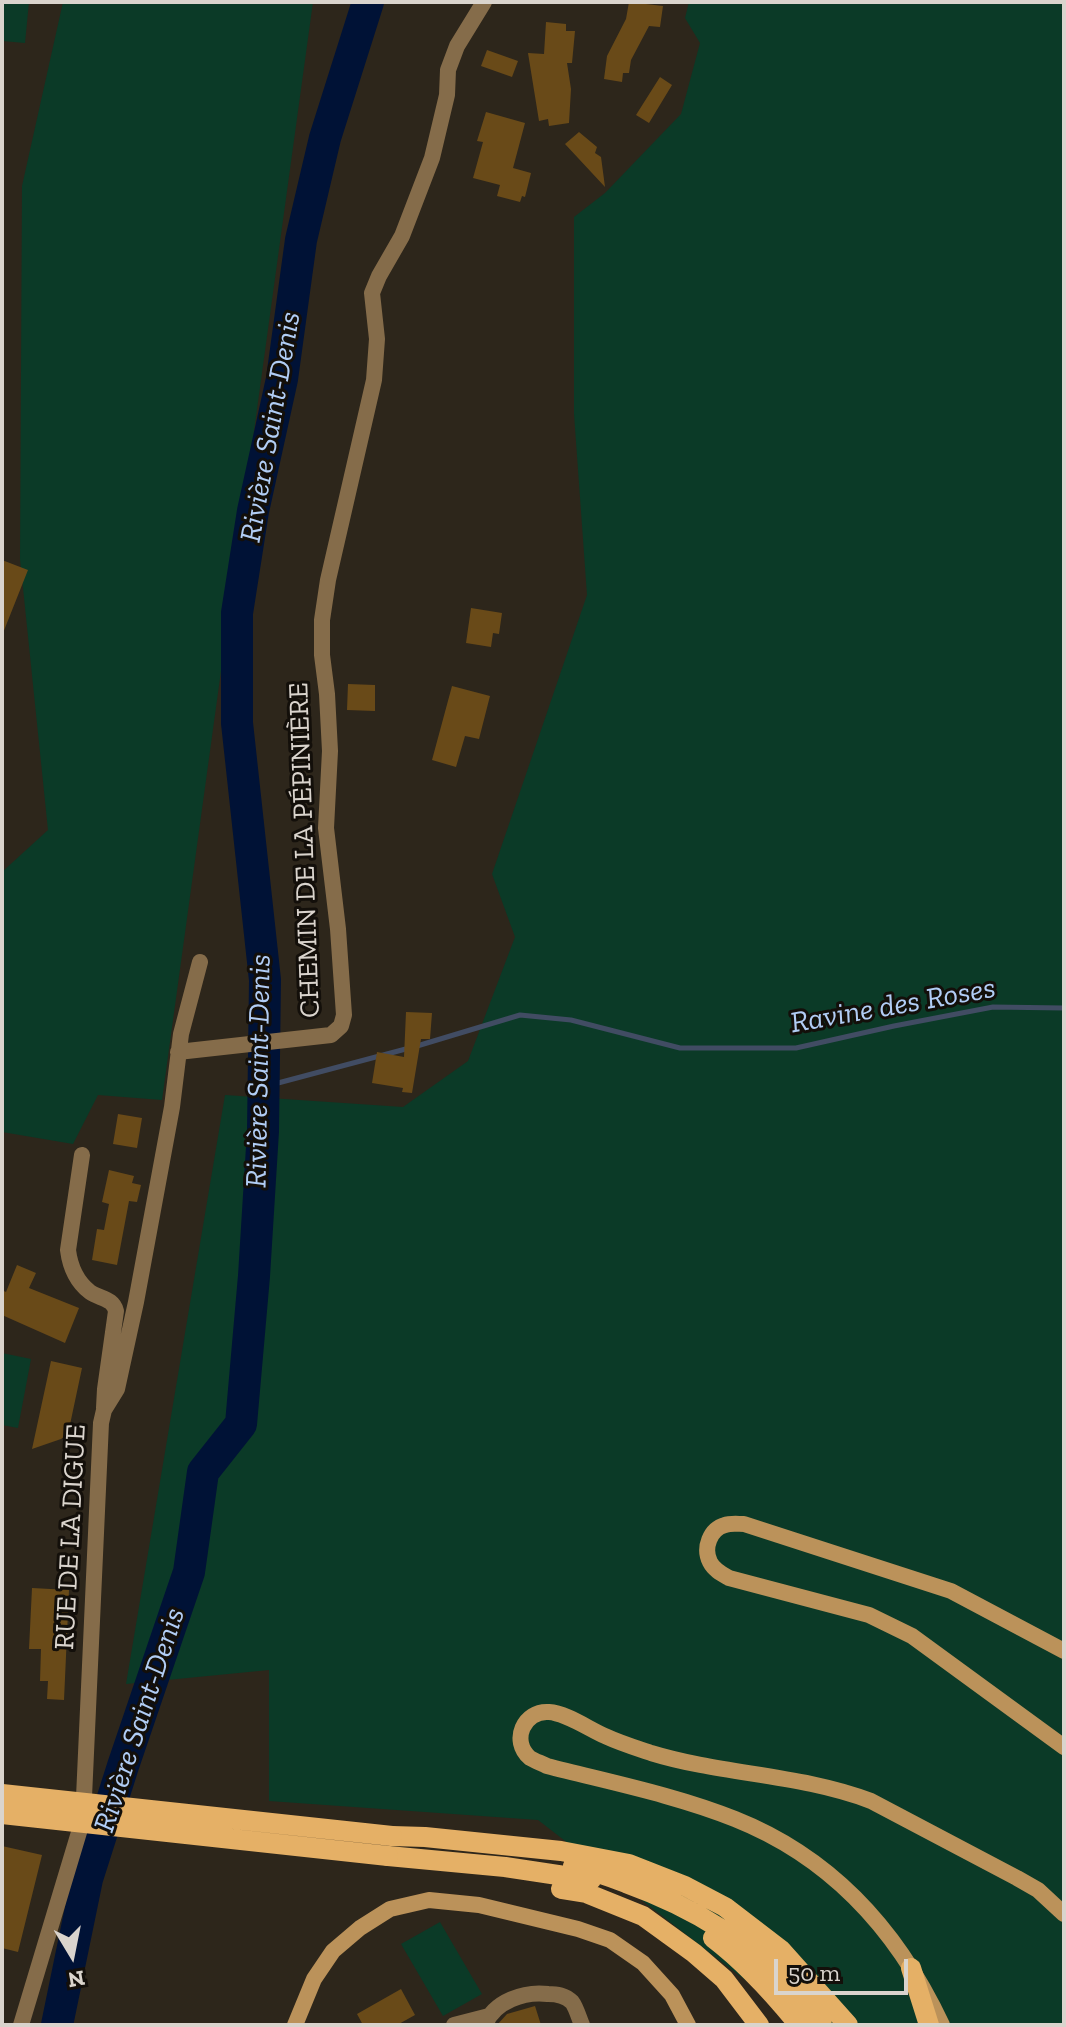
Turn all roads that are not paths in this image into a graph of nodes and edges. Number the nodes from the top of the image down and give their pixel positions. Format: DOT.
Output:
graph roads {
  1 [pos="484,2"];
  2 [pos="200,962"];
  3 [pos="183,1052"];
  4 [pos="82,1155"];
  5 [pos="104,1410"];
  6 [pos="1064,1651"];
  7 [pos="1064,1747"];
  8 [pos="2,1794"];
  9 [pos="2,1814"];
  10 [pos="390,1846"];
  11 [pos="1064,1914"];
  12 [pos="911,1968"];
  13 [pos="487,2020"];
  14 [pos="21,2025"];
  15 [pos="295,2025"];
  16 [pos="454,2025"];
  17 [pos="582,2025"];
  18 [pos="688,2025"];
  19 [pos="759,2025"];
  20 [pos="799,2025"];
  21 [pos="822,2025"];
  22 [pos="848,2025"];
  23 [pos="929,2025"];
  24 [pos="942,2025"];
  1 -- 3 [label="street, CHEMIN DE LA PÉPINIÈRE"];
  2 -- 3 [label="street, RUE DE LA DIGUE"];
  3 -- 5 [label="street, RUE DE LA DIGUE"];
  4 -- 5 [label="street"];
  5 -- 14 [label="street, RUE DE LA DIGUE"];
  6 -- 7 [label="main road"];
  8 -- 10 [label="main road, bridge"];
  9 -- 10 [label="main road, bridge"];
  10 -- 19 [label="main road"];
  10 -- 20 [label="main road"];
  10 -- 21 [label="main road"];
  10 -- 22 [label="main road"];
  11 -- 12 [label="main road"];
  12 -- 23 [label="main road"];
  12 -- 24 [label="main road"];
  13 -- 16 [label="street"];
  13 -- 17 [label="street"];
  15 -- 18 [label="main road"];
}
